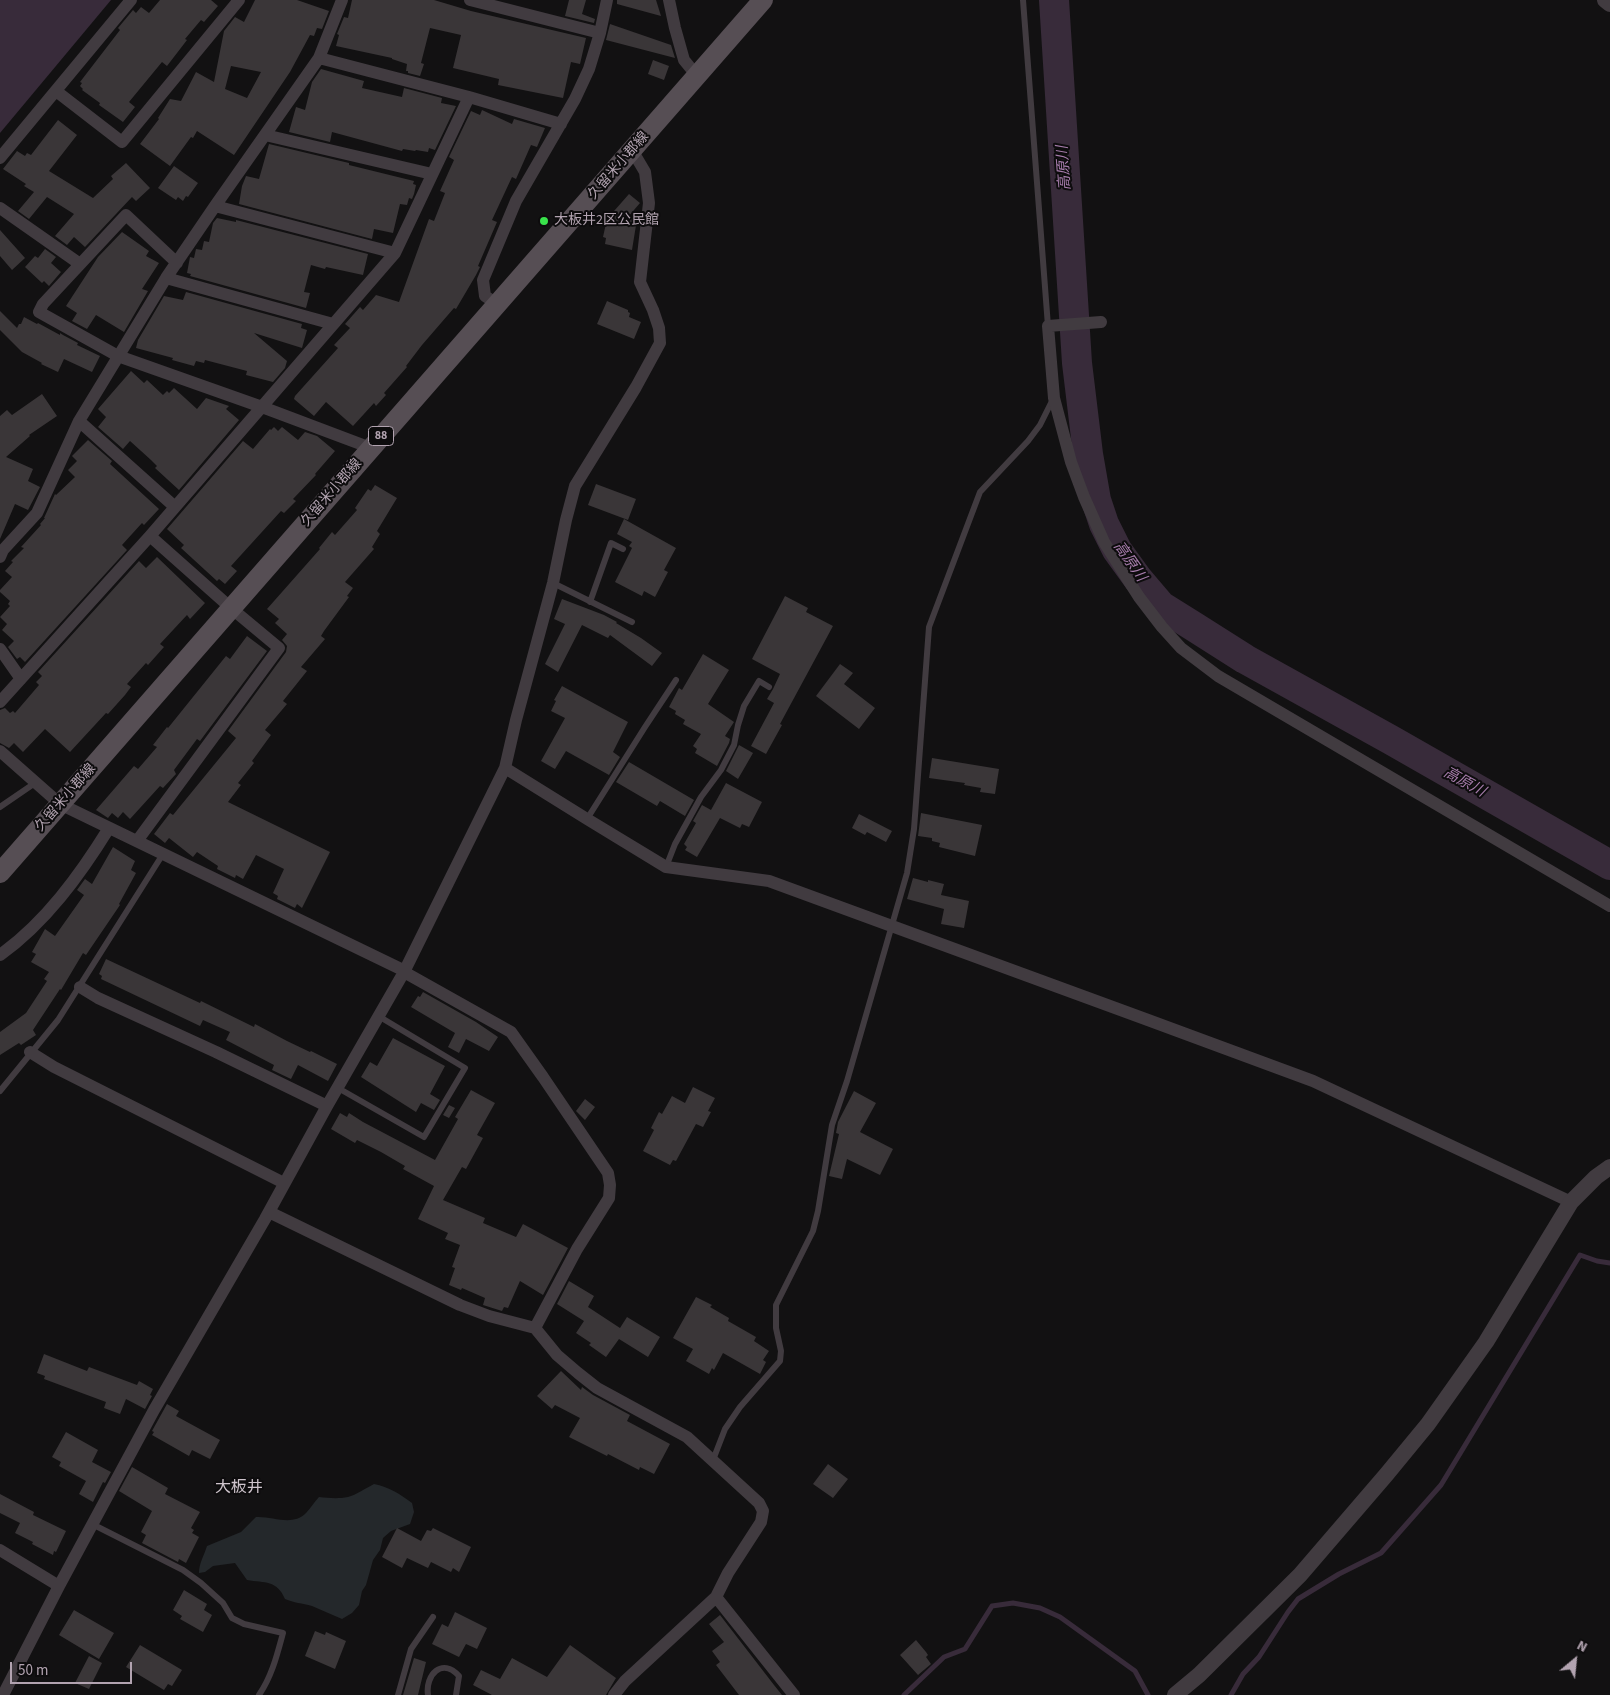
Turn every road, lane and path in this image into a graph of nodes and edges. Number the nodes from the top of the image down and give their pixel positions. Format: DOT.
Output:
graph roads {
  1 [pos="131,0"];
  2 [pos="239,0"];
  3 [pos="342,0"];
  4 [pos="470,0"];
  5 [pos="607,0"];
  6 [pos="668,0"];
  7 [pos="763,0"];
  8 [pos="1023,0"];
  9 [pos="1605,0"];
  10 [pos="1610,4"];
  11 [pos="600,33"];
  12 [pos="319,58"];
  13 [pos="697,76"];
  14 [pos="56,90"];
  15 [pos="469,97"];
  16 [pos="561,124"];
  17 [pos="265,135"];
  18 [pos="632,150"];
  19 [pos="0,158"];
  20 [pos="432,174"];
  21 [pos="215,206"];
  22 [pos="0,208"];
  23 [pos="395,253"];
  24 [pos="177,263"];
  25 [pos="80,264"];
  26 [pos="166,278"];
  27 [pos="497,304"];
  28 [pos="1098,322"];
  29 [pos="333,324"];
  30 [pos="1051,326"];
  31 [pos="118,356"];
  32 [pos="1054,398"];
  33 [pos="262,407"];
  34 [pos="79,422"];
  35 [pos="370,448"];
  36 [pos="175,507"];
  37 [pos="150,536"];
  38 [pos="623,548"];
  39 [pos="0,557"];
  40 [pos="553,584"];
  41 [pos="590,602"];
  42 [pos="231,608"];
  43 [pos="632,622"];
  44 [pos="0,650"];
  45 [pos="21,680"];
  46 [pos="676,680"];
  47 [pos="769,687"];
  48 [pos="0,702"];
  49 [pos="0,751"];
  50 [pos="505,768"];
  51 [pos="35,783"];
  52 [pos="60,804"];
  53 [pos="0,807"];
  54 [pos="586,819"];
  55 [pos="109,828"];
  56 [pos="136,842"];
  57 [pos="163,854"];
  58 [pos="666,866"];
  59 [pos="0,873"];
  60 [pos="1610,906"];
  61 [pos="891,925"];
  62 [pos="0,955"];
  63 [pos="405,972"];
  64 [pos="80,987"];
  65 [pos="380,1016"];
  66 [pos="30,1052"];
  67 [pos="338,1088"];
  68 [pos="0,1091"];
  69 [pos="327,1106"];
  70 [pos="1610,1167"];
  71 [pos="284,1183"];
  72 [pos="1572,1202"];
  73 [pos="269,1212"];
  74 [pos="535,1328"];
  75 [pos="713,1460"];
  76 [pos="92,1524"];
  77 [pos="0,1550"];
  78 [pos="59,1586"];
  79 [pos="716,1596"];
  80 [pos="433,1617"];
  81 [pos="3,1695"];
  82 [pos="259,1695"];
  83 [pos="398,1695"];
  84 [pos="428,1695"];
  85 [pos="456,1695"];
  86 [pos="614,1695"];
  87 [pos="794,1695"];
  88 [pos="1175,1695"];
  1 -- 14 [label="street"];
  2 -- 14 [label="street"];
  3 -- 12 [label="street"];
  4 -- 11 [label="street"];
  5 -- 11 [label="street"];
  6 -- 13 [label="street"];
  7 -- 13 [label="main road, 久留米小郡線 / 88"];
  8 -- 30 [label="lane"];
  9 -- 10 [label="street"];
  11 -- 16 [label="street"];
  12 -- 15 [label="street"];
  12 -- 17 [label="street"];
  13 -- 18 [label="main road, 久留米小郡線 / 88"];
  14 -- 19 [label="street"];
  15 -- 16 [label="street"];
  15 -- 20 [label="street"];
  16 -- 27 [label="street"];
  17 -- 20 [label="street"];
  17 -- 21 [label="street"];
  18 -- 27 [label="main road, 久留米小郡線 / 88"];
  18 -- 40 [label="street"];
  20 -- 23 [label="street"];
  21 -- 23 [label="street"];
  21 -- 24 [label="street"];
  22 -- 25 [label="street"];
  23 -- 29 [label="street"];
  24 -- 25 [label="street"];
  24 -- 26 [label="street"];
  25 -- 31 [label="street"];
  26 -- 29 [label="street"];
  26 -- 31 [label="street"];
  27 -- 35 [label="main road, 久留米小郡線 / 88"];
  28 -- 30 [label="street"];
  29 -- 33 [label="street"];
  30 -- 32 [label="street"];
  31 -- 33 [label="street"];
  31 -- 34 [label="street"];
  32 -- 60 [label="street"];
  32 -- 61 [label="lane"];
  33 -- 35 [label="street"];
  33 -- 36 [label="street"];
  34 -- 36 [label="street"];
  34 -- 39 [label="street"];
  35 -- 42 [label="main road, 久留米小郡線 / 88"];
  36 -- 37 [label="street"];
  37 -- 42 [label="street"];
  37 -- 45 [label="street"];
  38 -- 41 [label="lane"];
  40 -- 41 [label="lane"];
  40 -- 50 [label="street"];
  41 -- 43 [label="lane"];
  42 -- 52 [label="main road, 久留米小郡線 / 88"];
  42 -- 56 [label="street"];
  44 -- 45 [label="street"];
  45 -- 48 [label="street"];
  46 -- 54 [label="lane"];
  47 -- 58 [label="lane"];
  49 -- 51 [label="street"];
  50 -- 54 [label="street"];
  50 -- 63 [label="street"];
  51 -- 52 [label="street"];
  51 -- 53 [label="lane"];
  52 -- 55 [label="street"];
  52 -- 59 [label="main road, 久留米小郡線 / 88"];
  54 -- 58 [label="street"];
  55 -- 56 [label="street"];
  55 -- 62 [label="street"];
  56 -- 57 [label="street"];
  57 -- 63 [label="street"];
  57 -- 64 [label="lane"];
  58 -- 61 [label="street"];
  61 -- 72 [label="street"];
  61 -- 75 [label="lane"];
  63 -- 65 [label="street"];
  63 -- 74 [label="street"];
  64 -- 66 [label="lane"];
  64 -- 69 [label="street"];
  65 -- 67 [label="street"];
  65 -- 67 [label="lane"];
  66 -- 68 [label="lane"];
  66 -- 71 [label="street"];
  67 -- 69 [label="street"];
  69 -- 71 [label="street"];
  70 -- 72 [label="street"];
  71 -- 73 [label="street"];
  72 -- 88 [label="street"];
  73 -- 74 [label="street"];
  73 -- 76 [label="street"];
  74 -- 75 [label="street"];
  75 -- 79 [label="street"];
  76 -- 78 [label="street"];
  76 -- 82 [label="lane"];
  77 -- 78 [label="street"];
  78 -- 81 [label="street"];
  79 -- 86 [label="street"];
  79 -- 87 [label="street"];
  80 -- 83 [label="lane"];
  84 -- 85 [label="lane"];
}
